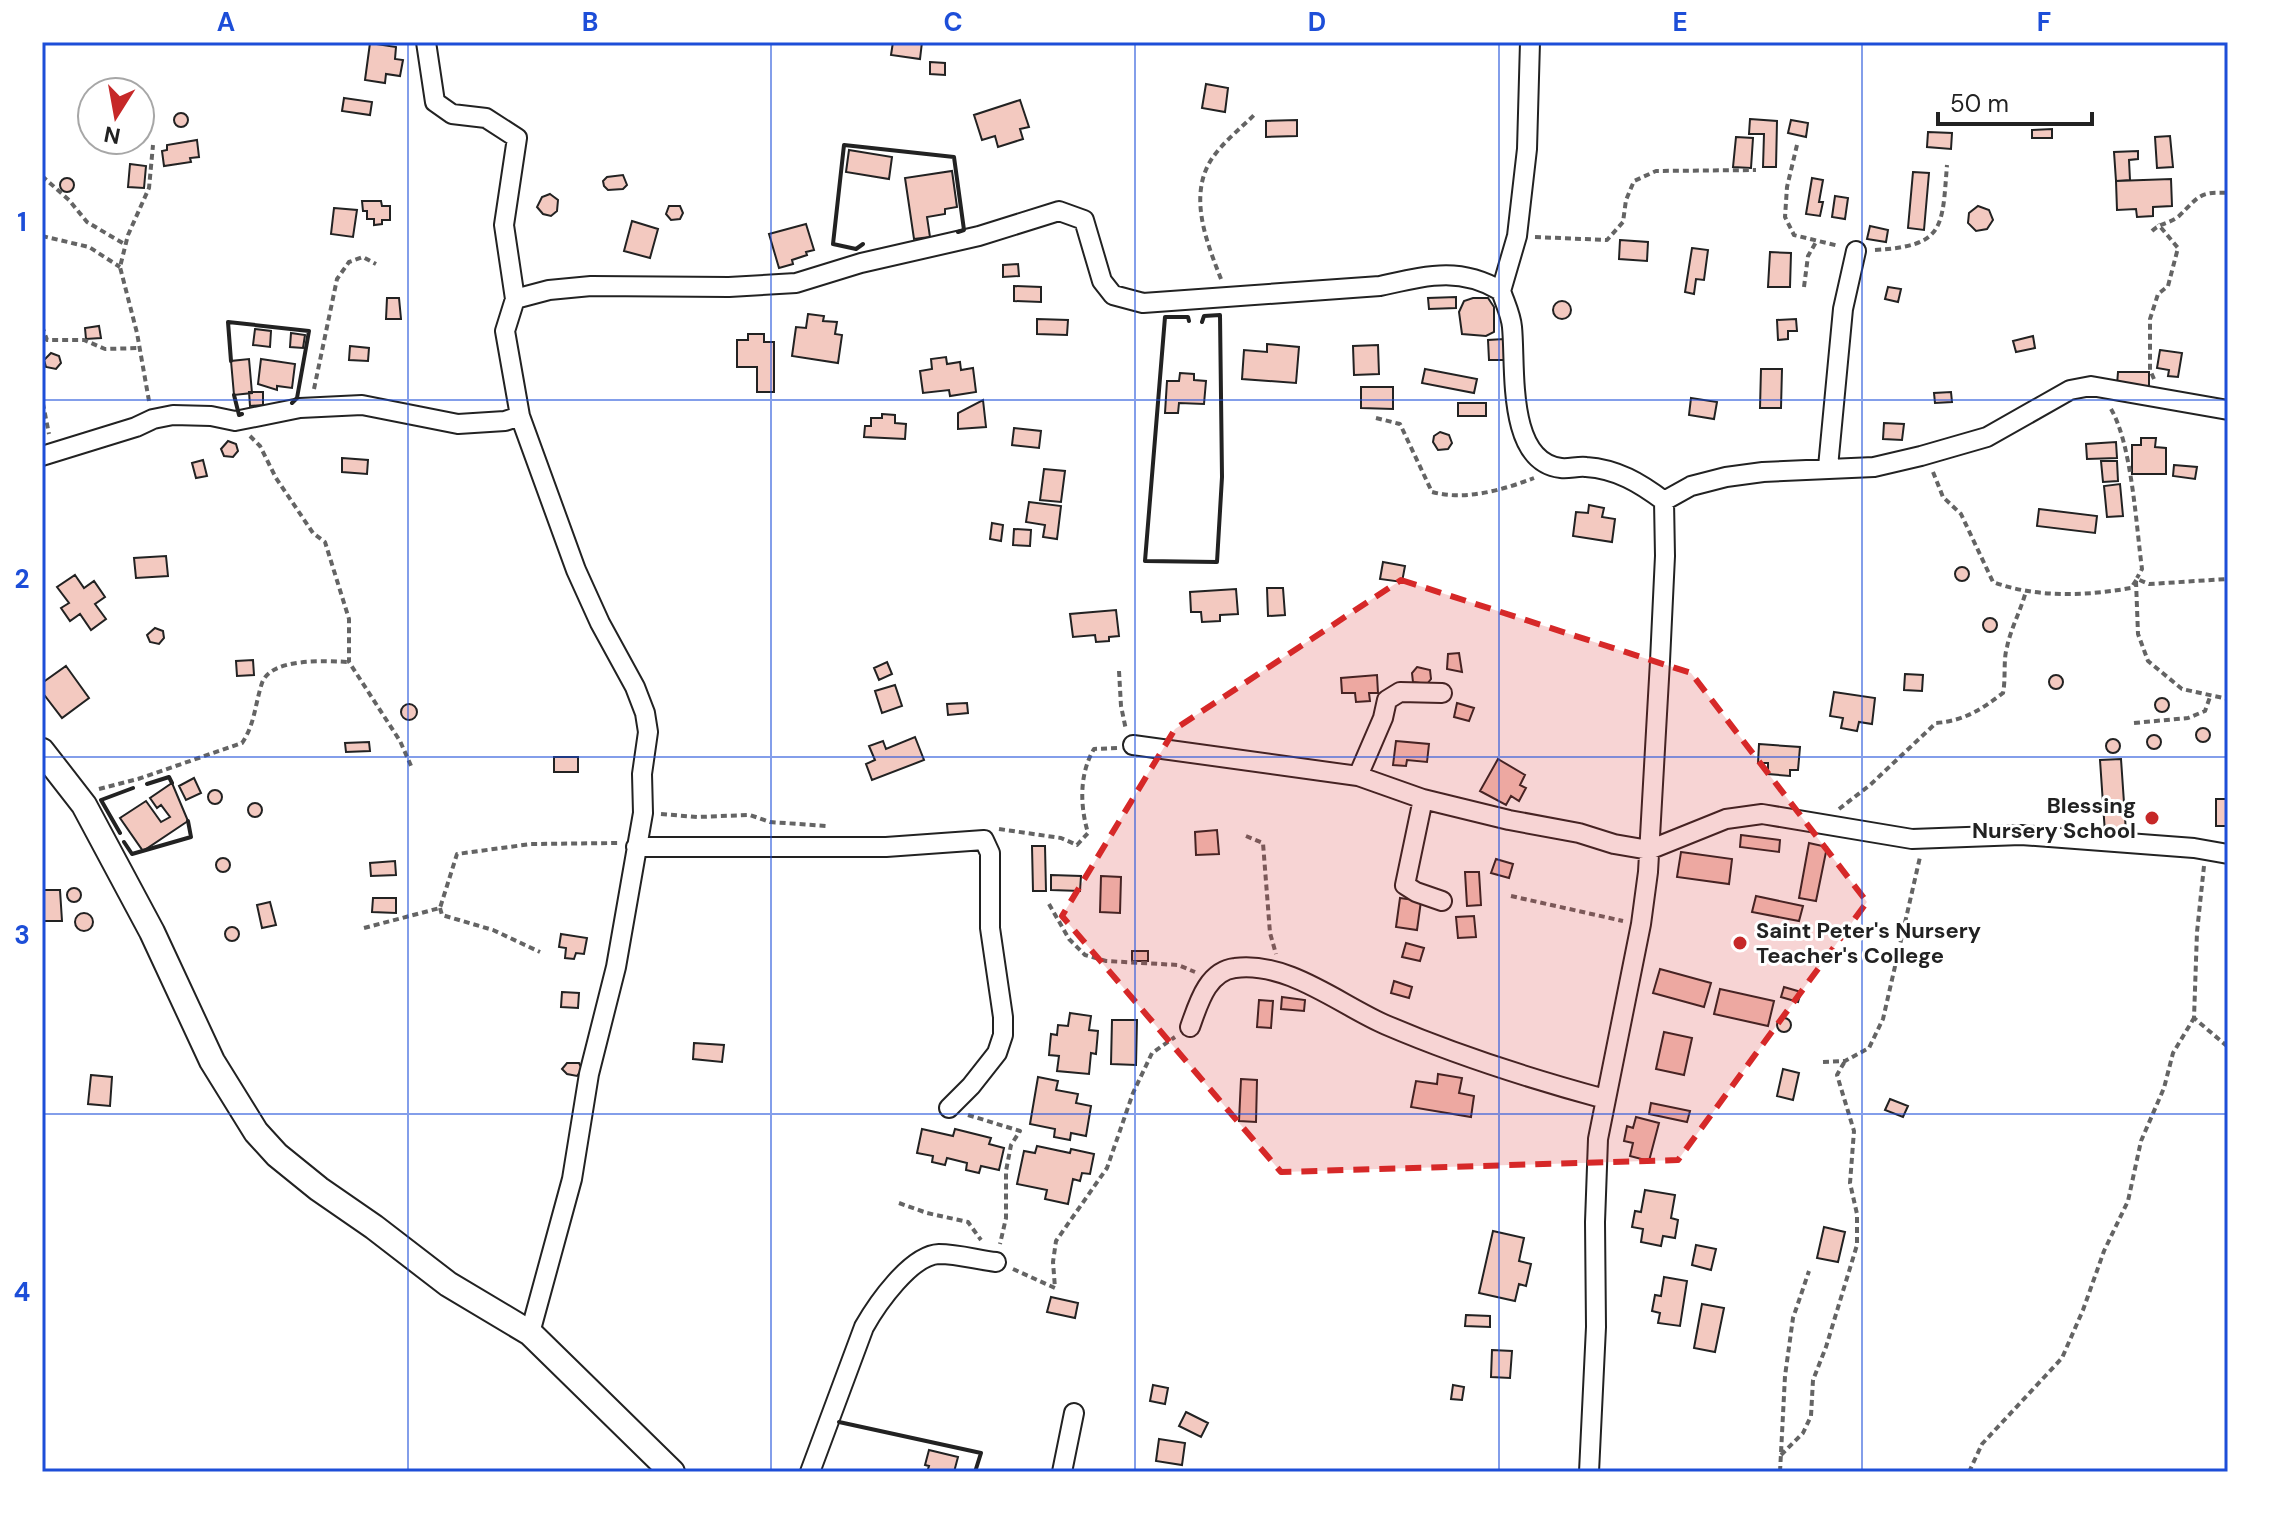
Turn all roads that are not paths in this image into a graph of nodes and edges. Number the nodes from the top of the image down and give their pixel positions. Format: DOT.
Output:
graph roads {
  1 [pos="426,42"];
  2 [pos="1530,42"];
  3 [pos="1856,251"];
  4 [pos="1501,291"];
  5 [pos="515,299"];
  6 [pos="2228,410"];
  7 [pos="520,416"];
  8 [pos="47,454"];
  9 [pos="1828,467"];
  10 [pos="1664,501"];
  11 [pos="1442,693"];
  12 [pos="1133,745"];
  13 [pos="43,755"];
  14 [pos="1358,776"];
  15 [pos="1423,799"];
  16 [pos="636,847"];
  17 [pos="1649,850"];
  18 [pos="2228,854"];
  19 [pos="1442,901"];
  20 [pos="1190,1027"];
  21 [pos="1605,1099"];
  22 [pos="949,1108"];
  23 [pos="996,1262"];
  24 [pos="530,1333"];
  25 [pos="1074,1413"];
  26 [pos="672,1472"];
  27 [pos="810,1472"];
  28 [pos="1062,1472"];
  29 [pos="1589,1472"];
  1 -- 5 [label="street"];
  2 -- 4 [label="street"];
  3 -- 9 [label="street"];
  4 -- 5 [label="street"];
  4 -- 10 [label="street"];
  5 -- 7 [label="street"];
  6 -- 9 [label="street"];
  7 -- 8 [label="street"];
  7 -- 16 [label="street"];
  9 -- 10 [label="street"];
  10 -- 17 [label="street"];
  11 -- 14 [label="street"];
  12 -- 14 [label="street"];
  13 -- 24 [label="street"];
  14 -- 15 [label="street"];
  15 -- 17 [label="street"];
  15 -- 19 [label="street"];
  16 -- 22 [label="street"];
  16 -- 24 [label="street"];
  17 -- 18 [label="street"];
  17 -- 21 [label="street"];
  20 -- 21 [label="street"];
  21 -- 29 [label="street"];
  23 -- 27 [label="street"];
  24 -- 26 [label="street"];
  25 -- 28 [label="street"];
}
